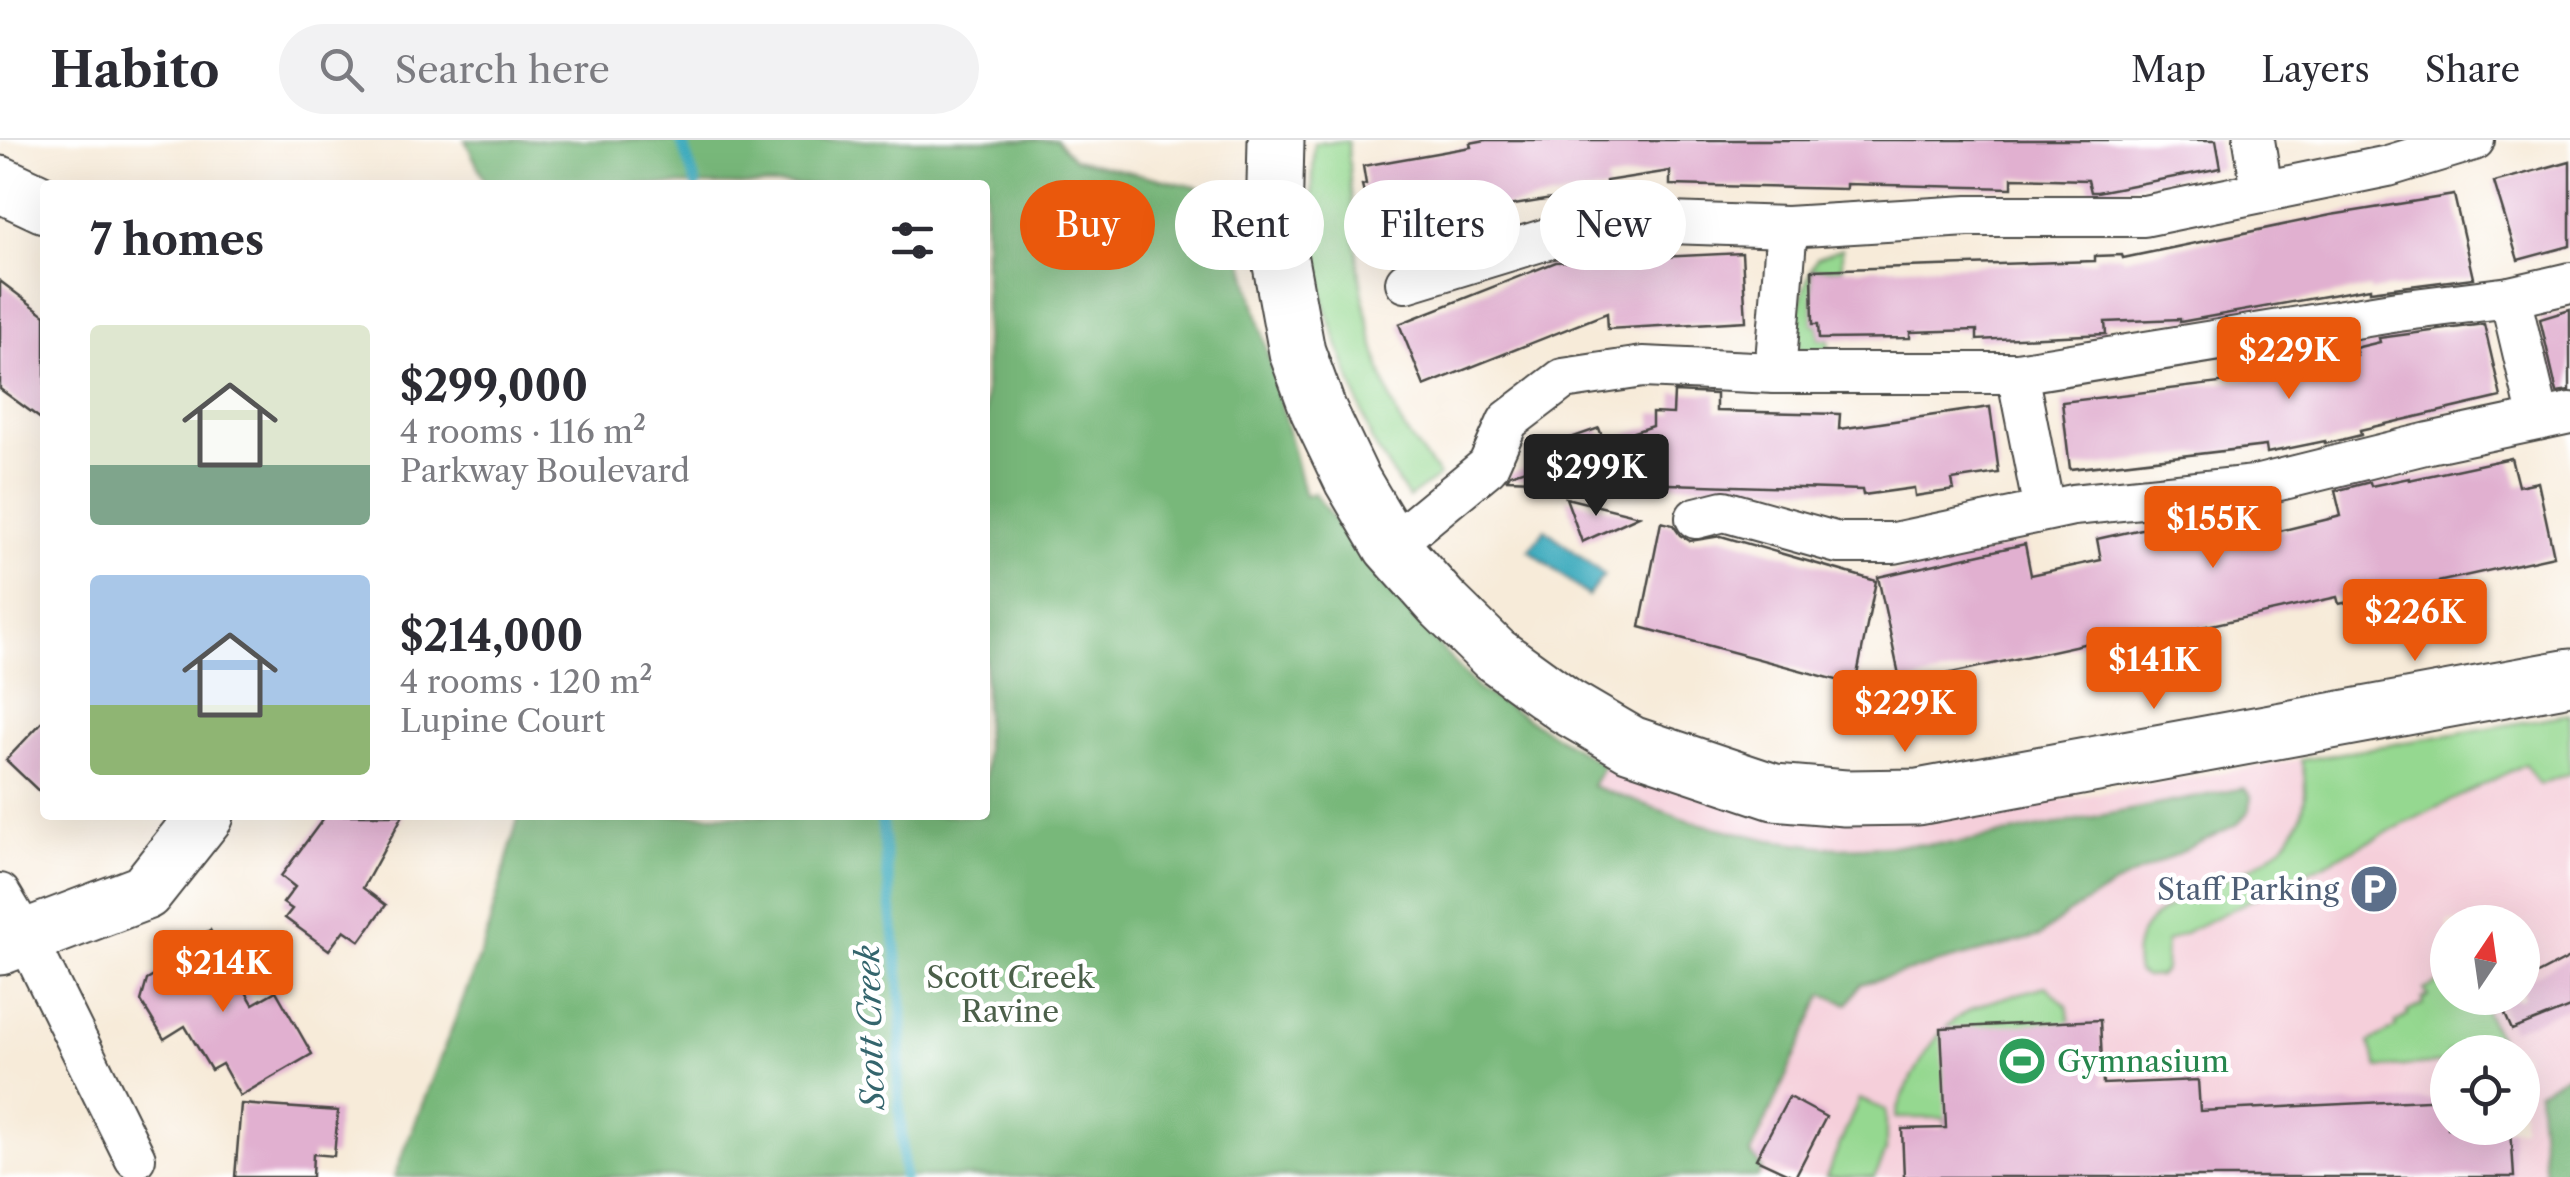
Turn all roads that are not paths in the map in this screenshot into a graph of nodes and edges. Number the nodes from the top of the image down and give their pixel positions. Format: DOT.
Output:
graph roads {
  1 [pos="1276,140"];
  2 [pos="2254,140"];
  3 [pos="2474,140"];
  4 [pos="0,184"];
  5 [pos="2262,190"];
  6 [pos="40,202"];
  7 [pos="1786,227"];
  8 [pos="1406,282"];
  9 [pos="2570,283"];
  10 [pos="2510,296"];
  11 [pos="1775,373"];
  12 [pos="2017,373"];
  13 [pos="2555,416"];
  14 [pos="2044,510"];
  15 [pos="1696,518"];
  16 [pos="1391,546"];
  17 [pos="2570,677"];
  18 [pos="202,820"];
  19 [pos="9,926"];
  20 [pos="135,1158"];
  1 -- 16 [label="street"];
  2 -- 5 [label="street"];
  3 -- 5 [label="street"];
  4 -- 6 [label="street"];
  5 -- 7 [label="street"];
  7 -- 8 [label="street"];
  7 -- 11 [label="street"];
  9 -- 10 [label="street"];
  10 -- 12 [label="street"];
  10 -- 13 [label="street"];
  11 -- 12 [label="street"];
  11 -- 16 [label="street"];
  12 -- 14 [label="street"];
  13 -- 14 [label="street"];
  14 -- 15 [label="street"];
  16 -- 17 [label="street"];
  18 -- 19 [label="street"];
  19 -- 20 [label="street"];
}
